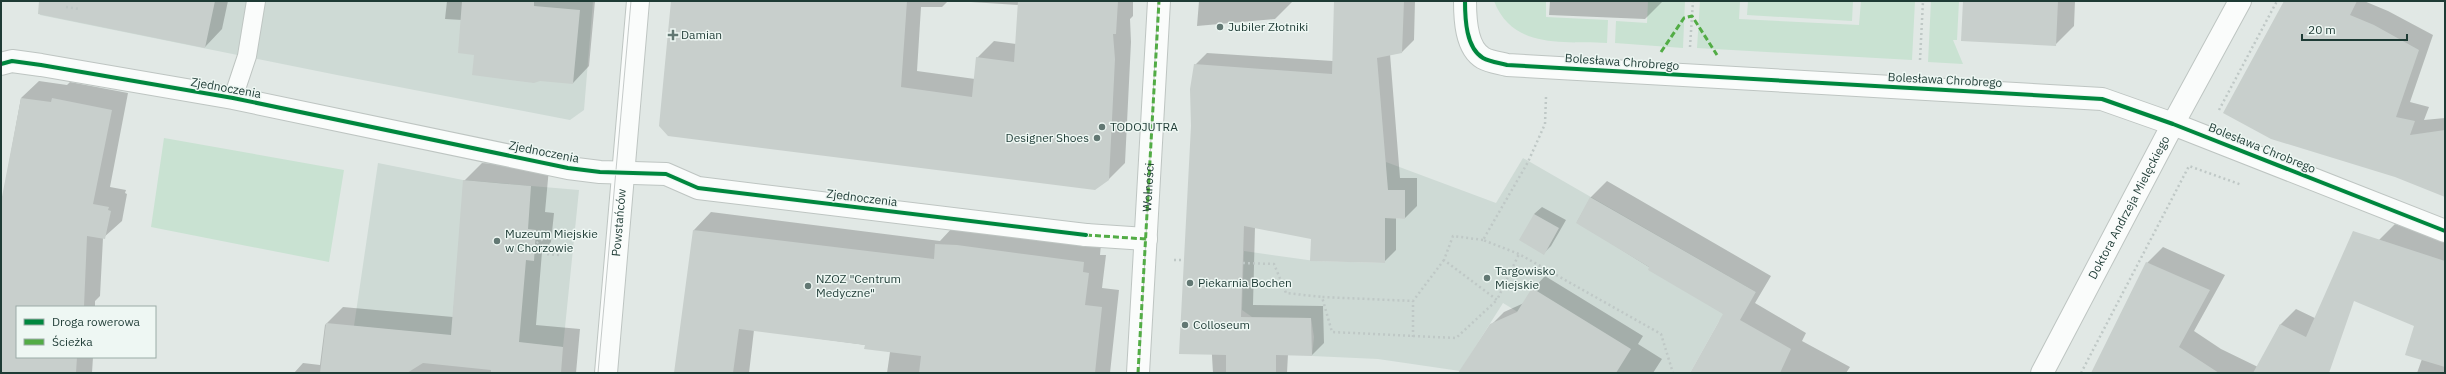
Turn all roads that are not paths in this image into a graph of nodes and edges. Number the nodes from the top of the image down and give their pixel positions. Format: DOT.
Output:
graph roads {
  1 [pos="256,1"];
  2 [pos="638,1"];
  3 [pos="1159,1"];
  4 [pos="1465,1"];
  5 [pos="2240,1"];
  6 [pos="1,64"];
  7 [pos="233,98"];
  8 [pos="2173,124"];
  9 [pos="624,172"];
  10 [pos="2445,231"];
  11 [pos="1146,239"];
  12 [pos="606,373"];
  13 [pos="1138,373"];
  14 [pos="2042,373"];
  1 -- 7 [label="lane"];
  2 -- 9 [label="street, Powstańców"];
  3 -- 11 [label="street, Wolności"];
  4 -- 8 [label="street, Bolesława Chrobrego"];
  5 -- 8 [label="street, Doktora Andrzeja Mielęckiego"];
  6 -- 7 [label="street, Zjednoczenia"];
  7 -- 9 [label="street, Zjednoczenia"];
  8 -- 10 [label="street, Bolesława Chrobrego"];
  8 -- 14 [label="street, Doktora Andrzeja Mielęckiego"];
  9 -- 11 [label="street, Zjednoczenia"];
  9 -- 12 [label="street, Powstańców"];
  11 -- 13 [label="street, Wolności"];
}
